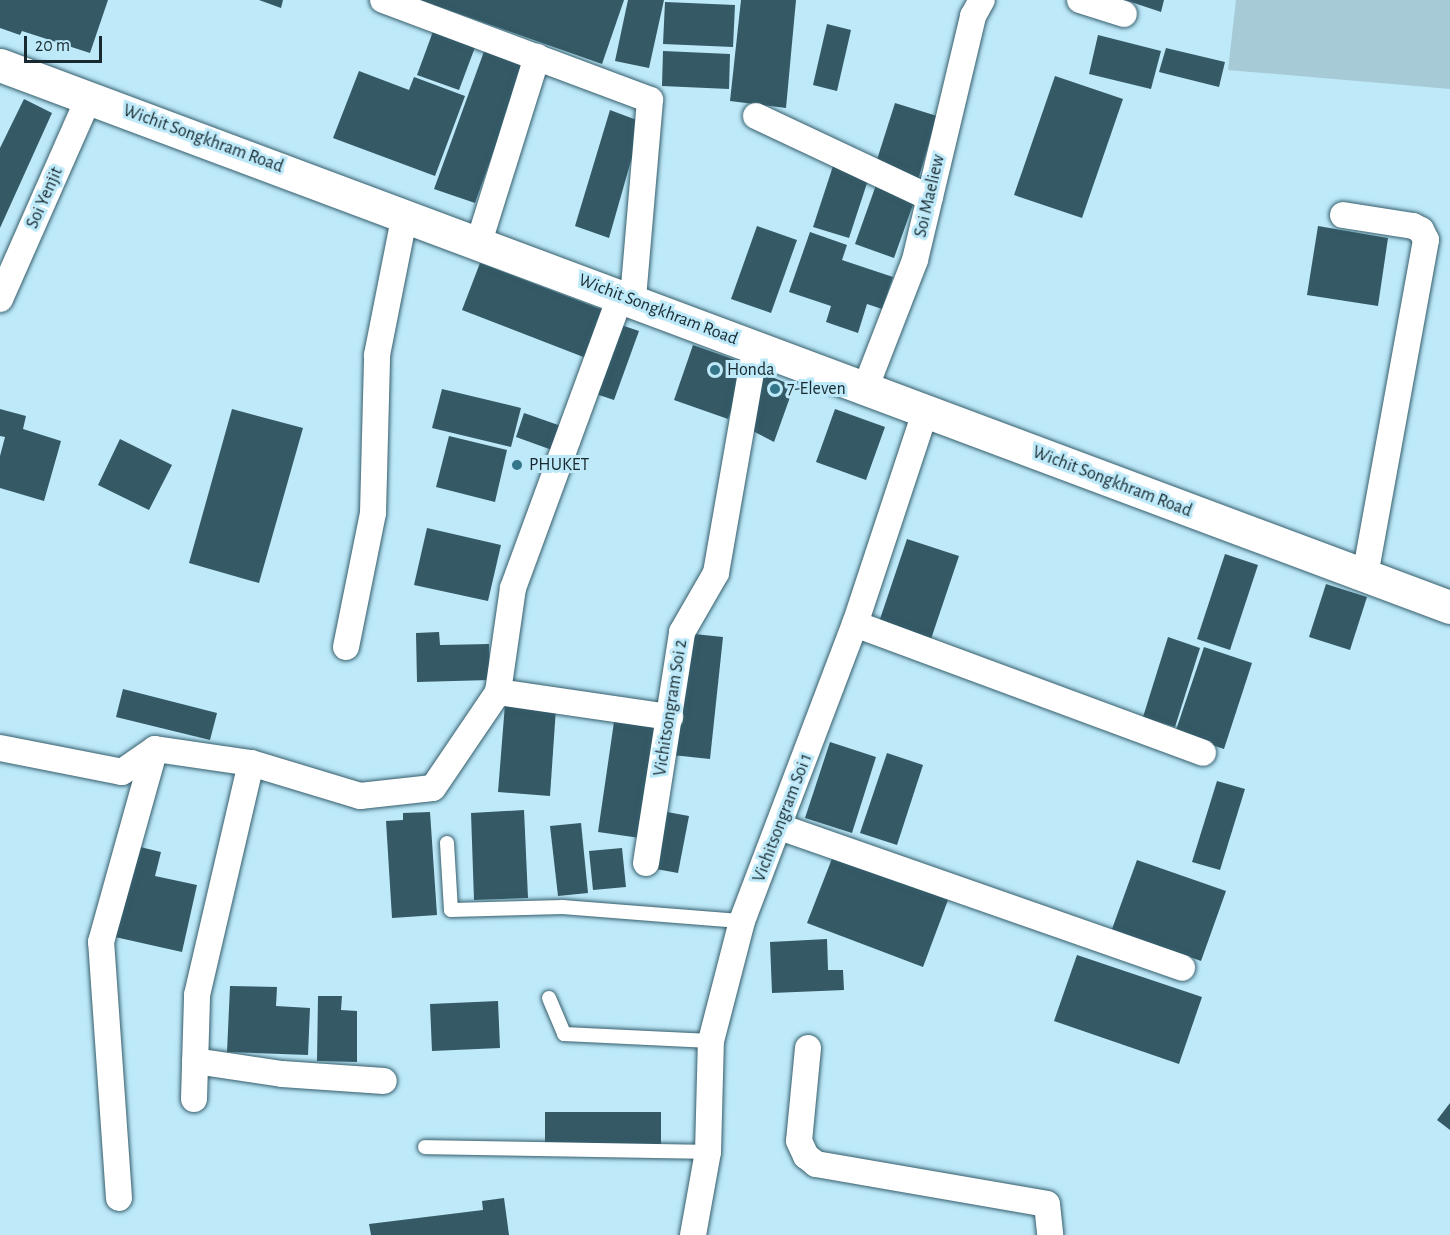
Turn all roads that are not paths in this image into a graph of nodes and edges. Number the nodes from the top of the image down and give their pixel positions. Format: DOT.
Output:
graph roads {
  1 [pos="383,0"];
  2 [pos="982,0"];
  3 [pos="1080,0"];
  4 [pos="1124,14"];
  5 [pos="537,57"];
  6 [pos="0,65"];
  7 [pos="89,97"];
  8 [pos="756,116"];
  9 [pos="930,198"];
  10 [pos="405,214"];
  11 [pos="1343,215"];
  12 [pos="479,242"];
  13 [pos="627,297"];
  14 [pos="0,299"];
  15 [pos="755,349"];
  16 [pos="865,389"];
  17 [pos="925,412"];
  18 [pos="1365,576"];
  19 [pos="1450,607"];
  20 [pos="855,624"];
  21 [pos="346,647"];
  22 [pos="498,692"];
  23 [pos="670,717"];
  24 [pos="0,748"];
  25 [pos="155,749"];
  26 [pos="1203,753"];
  27 [pos="251,763"];
  28 [pos="780,827"];
  29 [pos="447,843"];
  30 [pos="646,863"];
  31 [pos="742,921"];
  32 [pos="1182,968"];
  33 [pos="549,998"];
  34 [pos="711,1041"];
  35 [pos="808,1048"];
  36 [pos="195,1061"];
  37 [pos="384,1081"];
  38 [pos="194,1099"];
  39 [pos="425,1147"];
  40 [pos="708,1152"];
  41 [pos="120,1198"];
  42 [pos="693,1235"];
  43 [pos="1054,1235"];
  1 -- 5 [label="street"];
  2 -- 9 [label="street, Soi Maeliew"];
  3 -- 4 [label="street"];
  5 -- 12 [label="street"];
  5 -- 13 [label="street"];
  6 -- 7 [label="street, Wichit Songkhram Road"];
  7 -- 10 [label="street, Wichit Songkhram Road"];
  7 -- 14 [label="street, Soi Yenjit"];
  8 -- 9 [label="street"];
  9 -- 16 [label="street, Soi Maeliew"];
  10 -- 12 [label="street, Wichit Songkhram Road"];
  10 -- 21 [label="street"];
  11 -- 18 [label="street"];
  12 -- 13 [label="street, Wichit Songkhram Road"];
  13 -- 15 [label="street, Wichit Songkhram Road"];
  13 -- 22 [label="street"];
  15 -- 16 [label="street, Wichit Songkhram Road"];
  15 -- 23 [label="street, Vichitsongram Soi 2"];
  16 -- 17 [label="street, Wichit Songkhram Road"];
  17 -- 18 [label="street, Wichit Songkhram Road"];
  17 -- 20 [label="street, Vichitsongram Soi 1"];
  18 -- 19 [label="street, Wichit Songkhram Road"];
  20 -- 26 [label="street"];
  20 -- 28 [label="street, Vichitsongram Soi 1"];
  22 -- 23 [label="street"];
  22 -- 27 [label="street"];
  23 -- 30 [label="street, Vichitsongram Soi 2"];
  24 -- 25 [label="street"];
  25 -- 27 [label="street"];
  25 -- 41 [label="street"];
  27 -- 36 [label="street"];
  28 -- 31 [label="street, Vichitsongram Soi 1"];
  28 -- 32 [label="street"];
  29 -- 31 [label="lane"];
  31 -- 34 [label="street, Vichitsongram Soi 1"];
  33 -- 34 [label="lane"];
  34 -- 40 [label="street, Vichitsongram Soi 1"];
  35 -- 43 [label="street"];
  36 -- 37 [label="street"];
  36 -- 38 [label="street"];
  39 -- 40 [label="lane"];
  40 -- 42 [label="street, Vichitsongram Soi 1"];
}
